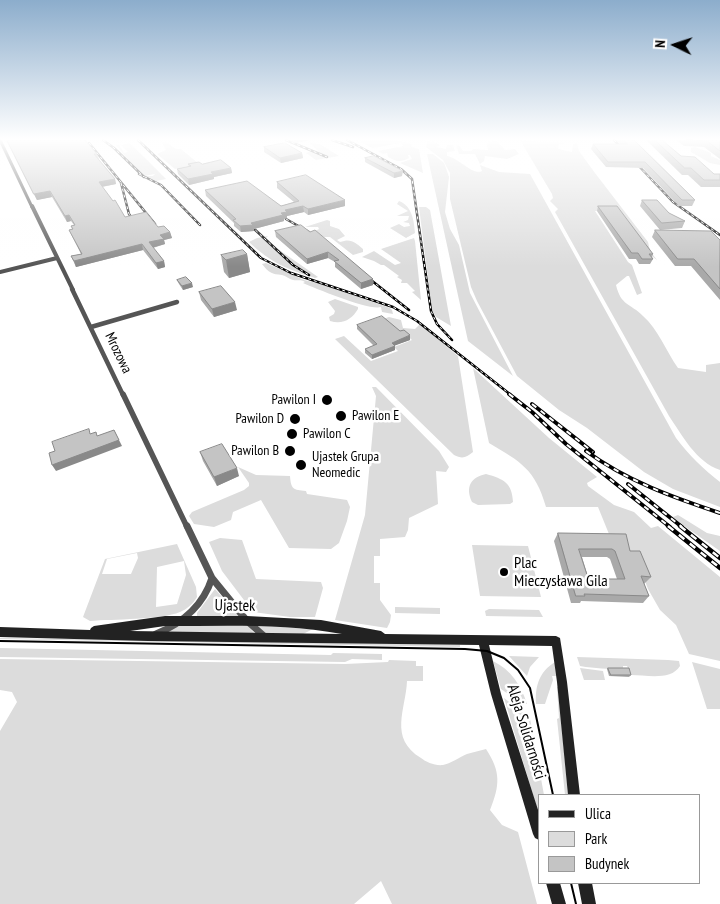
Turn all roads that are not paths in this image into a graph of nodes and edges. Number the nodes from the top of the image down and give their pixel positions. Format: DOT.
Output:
graph roads {
  1 [pos="21,182"];
  2 [pos="57,258"];
  3 [pos="0,272"];
  4 [pos="177,302"];
  5 [pos="91,326"];
  6 [pos="212,578"];
  7 [pos="181,621"];
  8 [pos="247,621"];
  9 [pos="0,632"];
  10 [pos="78,633"];
  11 [pos="148,636"];
  12 [pos="271,638"];
  13 [pos="390,638"];
  14 [pos="483,640"];
  15 [pos="574,794"];
  16 [pos="538,831"];
  17 [pos="553,884"];
  18 [pos="585,884"];
  19 [pos="559,904"];
  20 [pos="589,904"];
  1 -- 2 [label="street, Mrozowa"];
  2 -- 3 [label="street"];
  2 -- 5 [label="street, Mrozowa"];
  4 -- 5 [label="street"];
  5 -- 6 [label="street, Mrozowa"];
  6 -- 7 [label="street"];
  6 -- 8 [label="street, Mrozowa"];
  7 -- 8 [label="street, Ujastek"];
  7 -- 10 [label="street, Ujastek"];
  7 -- 11 [label="street"];
  8 -- 12 [label="street, Mrozowa"];
  8 -- 13 [label="street, Ujastek"];
  9 -- 10 [label="street, Ujastek"];
  10 -- 11 [label="street, Ujastek"];
  11 -- 12 [label="street, Ujastek"];
  12 -- 13 [label="street, Ujastek"];
  13 -- 14 [label="street, Ujastek"];
  14 -- 15 [label="street, Ujastek"];
  14 -- 16 [label="street, Aleja Solidarności"];
  17 -- 19 [label="street"];
  18 -- 20 [label="street"];
}
